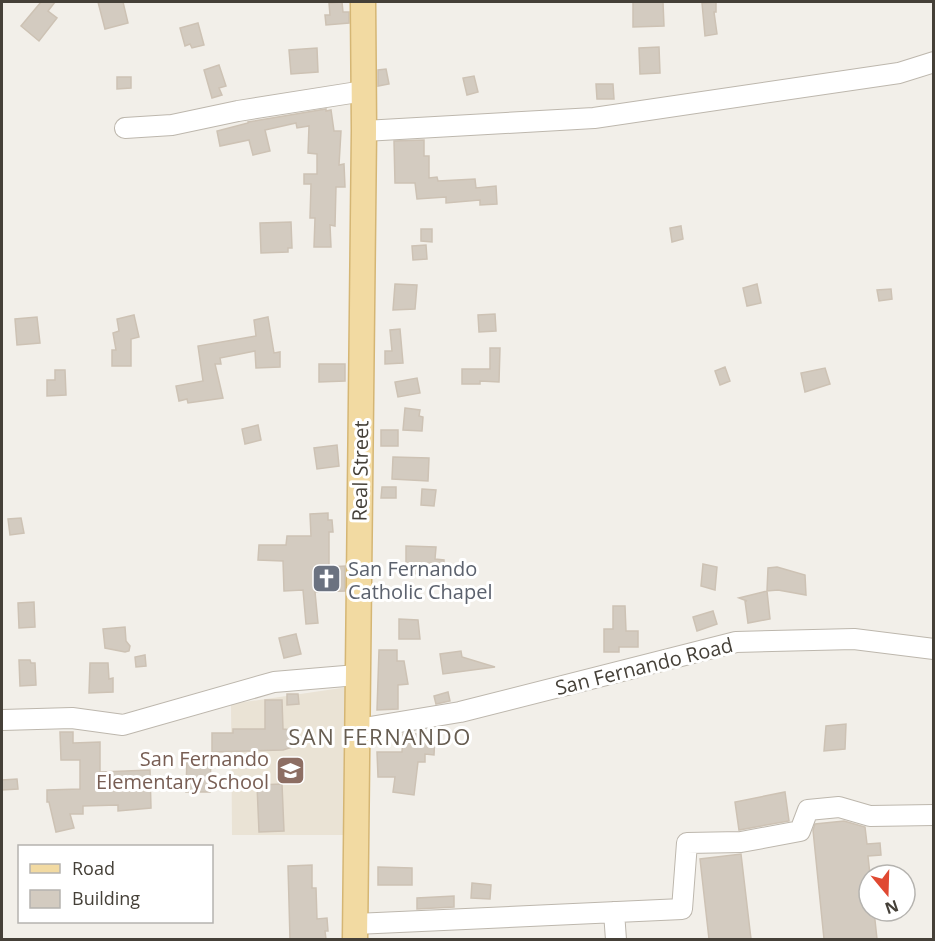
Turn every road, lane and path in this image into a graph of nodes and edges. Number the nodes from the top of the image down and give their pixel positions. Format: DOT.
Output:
graph roads {
  1 [pos="363,2"];
  2 [pos="933,62"];
  3 [pos="364,91"];
  4 [pos="124,128"];
  5 [pos="364,131"];
  6 [pos="933,649"];
  7 [pos="357,675"];
  8 [pos="2,720"];
  9 [pos="358,729"];
  10 [pos="933,815"];
  11 [pos="614,912"];
  12 [pos="355,932"];
  13 [pos="616,939"];
  1 -- 3 [label="main road, Real Street"];
  2 -- 5 [label="street"];
  3 -- 4 [label="street"];
  3 -- 5 [label="main road, Real Street"];
  5 -- 7 [label="main road, Real Street"];
  6 -- 9 [label="street, San Fernando Road"];
  7 -- 8 [label="street"];
  7 -- 9 [label="main road, Real Street"];
  9 -- 12 [label="main road, Real Street"];
  10 -- 11 [label="street"];
  11 -- 12 [label="street"];
  11 -- 13 [label="street"];
}
